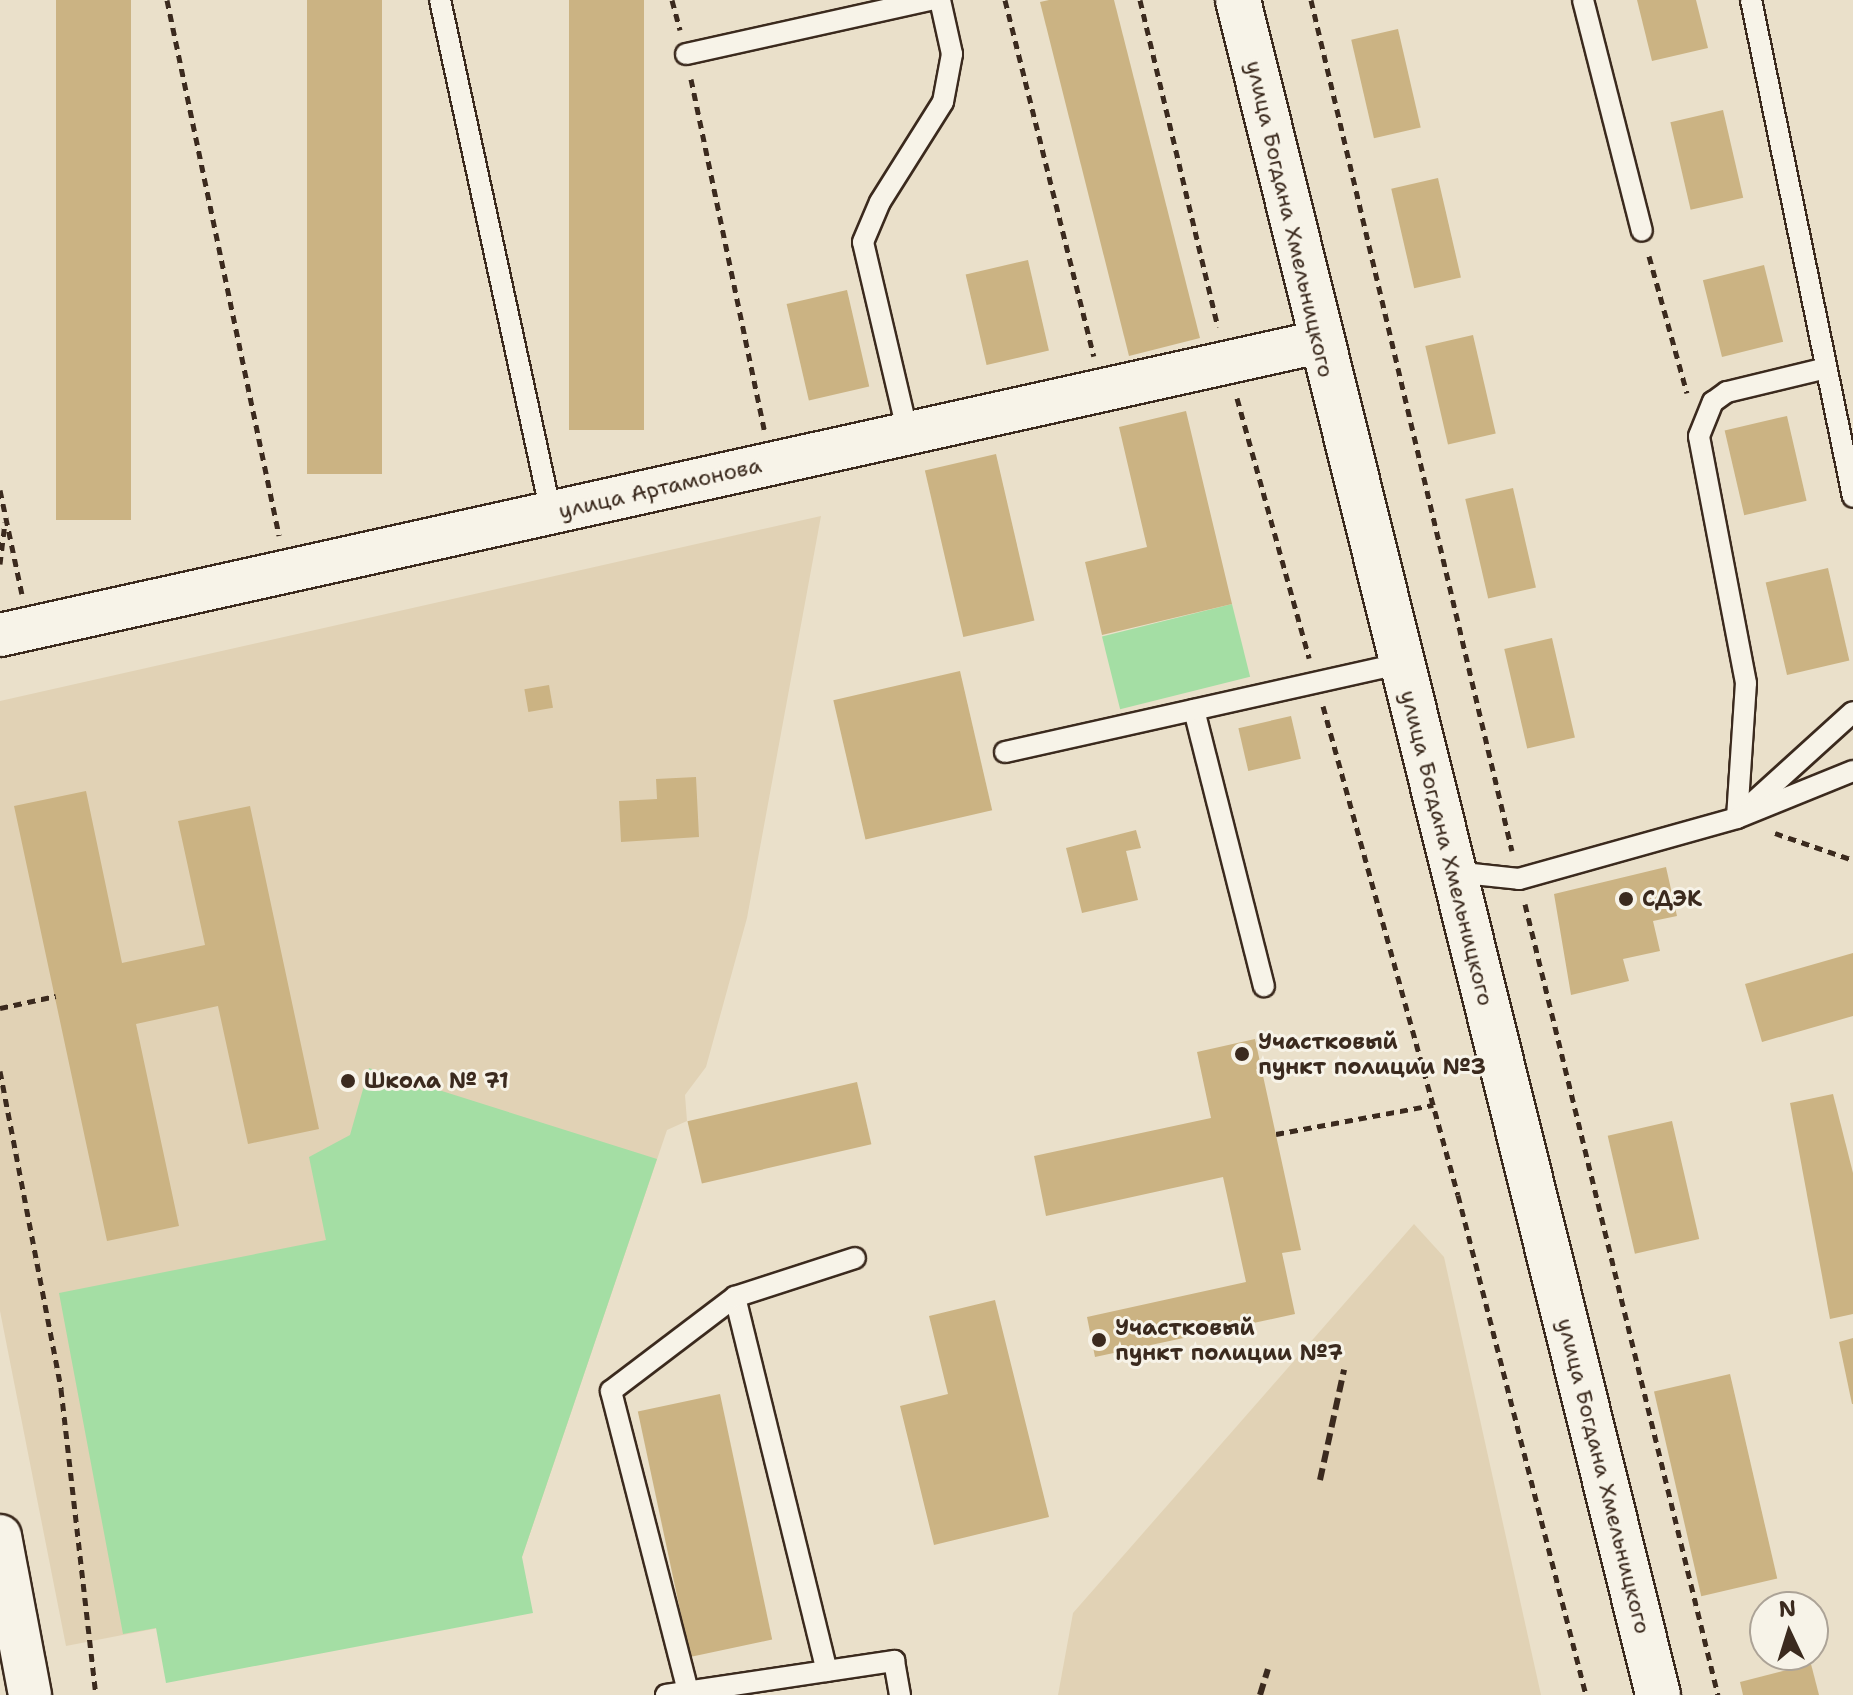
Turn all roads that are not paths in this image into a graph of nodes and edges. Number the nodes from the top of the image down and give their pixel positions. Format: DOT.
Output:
graph roads {
  1 [pos="440,0"];
  2 [pos="930,0"];
  3 [pos="940,0"];
  4 [pos="1238,0"];
  5 [pos="1583,0"];
  6 [pos="1751,0"];
  7 [pos="686,54"];
  8 [pos="1642,231"];
  9 [pos="1320,342"];
  10 [pos="1826,368"];
  11 [pos="908,434"];
  12 [pos="1853,497"];
  13 [pos="551,513"];
  14 [pos="15,632"];
  15 [pos="1400,664"];
  16 [pos="1194,710"];
  17 [pos="1853,712"];
  18 [pos="1005,752"];
  19 [pos="1853,771"];
  20 [pos="1737,818"];
  21 [pos="1454,872"];
  22 [pos="1264,986"];
  23 [pos="855,1258"];
  24 [pos="735,1297"];
  25 [pos="0,1536"];
  26 [pos="827,1671"];
  27 [pos="688,1693"];
  28 [pos="30,1695"];
  29 [pos="666,1695"];
  30 [pos="900,1695"];
  31 [pos="1658,1695"];
  1 -- 13 [label="lane"];
  2 -- 7 [label="lane"];
  3 -- 11 [label="lane"];
  4 -- 9 [label="main road, улица Богдана Хмельницкого"];
  5 -- 8 [label="lane"];
  6 -- 10 [label="lane"];
  9 -- 11 [label="street, улица Артамонова"];
  9 -- 15 [label="main road, улица Богдана Хмельницкого"];
  10 -- 12 [label="lane"];
  10 -- 20 [label="lane"];
  11 -- 13 [label="street, улица Артамонова"];
  13 -- 14 [label="street, улица Артамонова"];
  15 -- 16 [label="lane"];
  15 -- 21 [label="main road, улица Богдана Хмельницкого"];
  16 -- 18 [label="lane"];
  16 -- 22 [label="lane"];
  17 -- 20 [label="lane"];
  19 -- 20 [label="lane"];
  20 -- 21 [label="lane"];
  21 -- 31 [label="main road, улица Богдана Хмельницкого"];
  23 -- 24 [label="lane"];
  24 -- 26 [label="lane"];
  24 -- 27 [label="lane"];
  25 -- 28 [label="street"];
  26 -- 27 [label="lane"];
  26 -- 30 [label="lane"];
  27 -- 29 [label="lane"];
}
